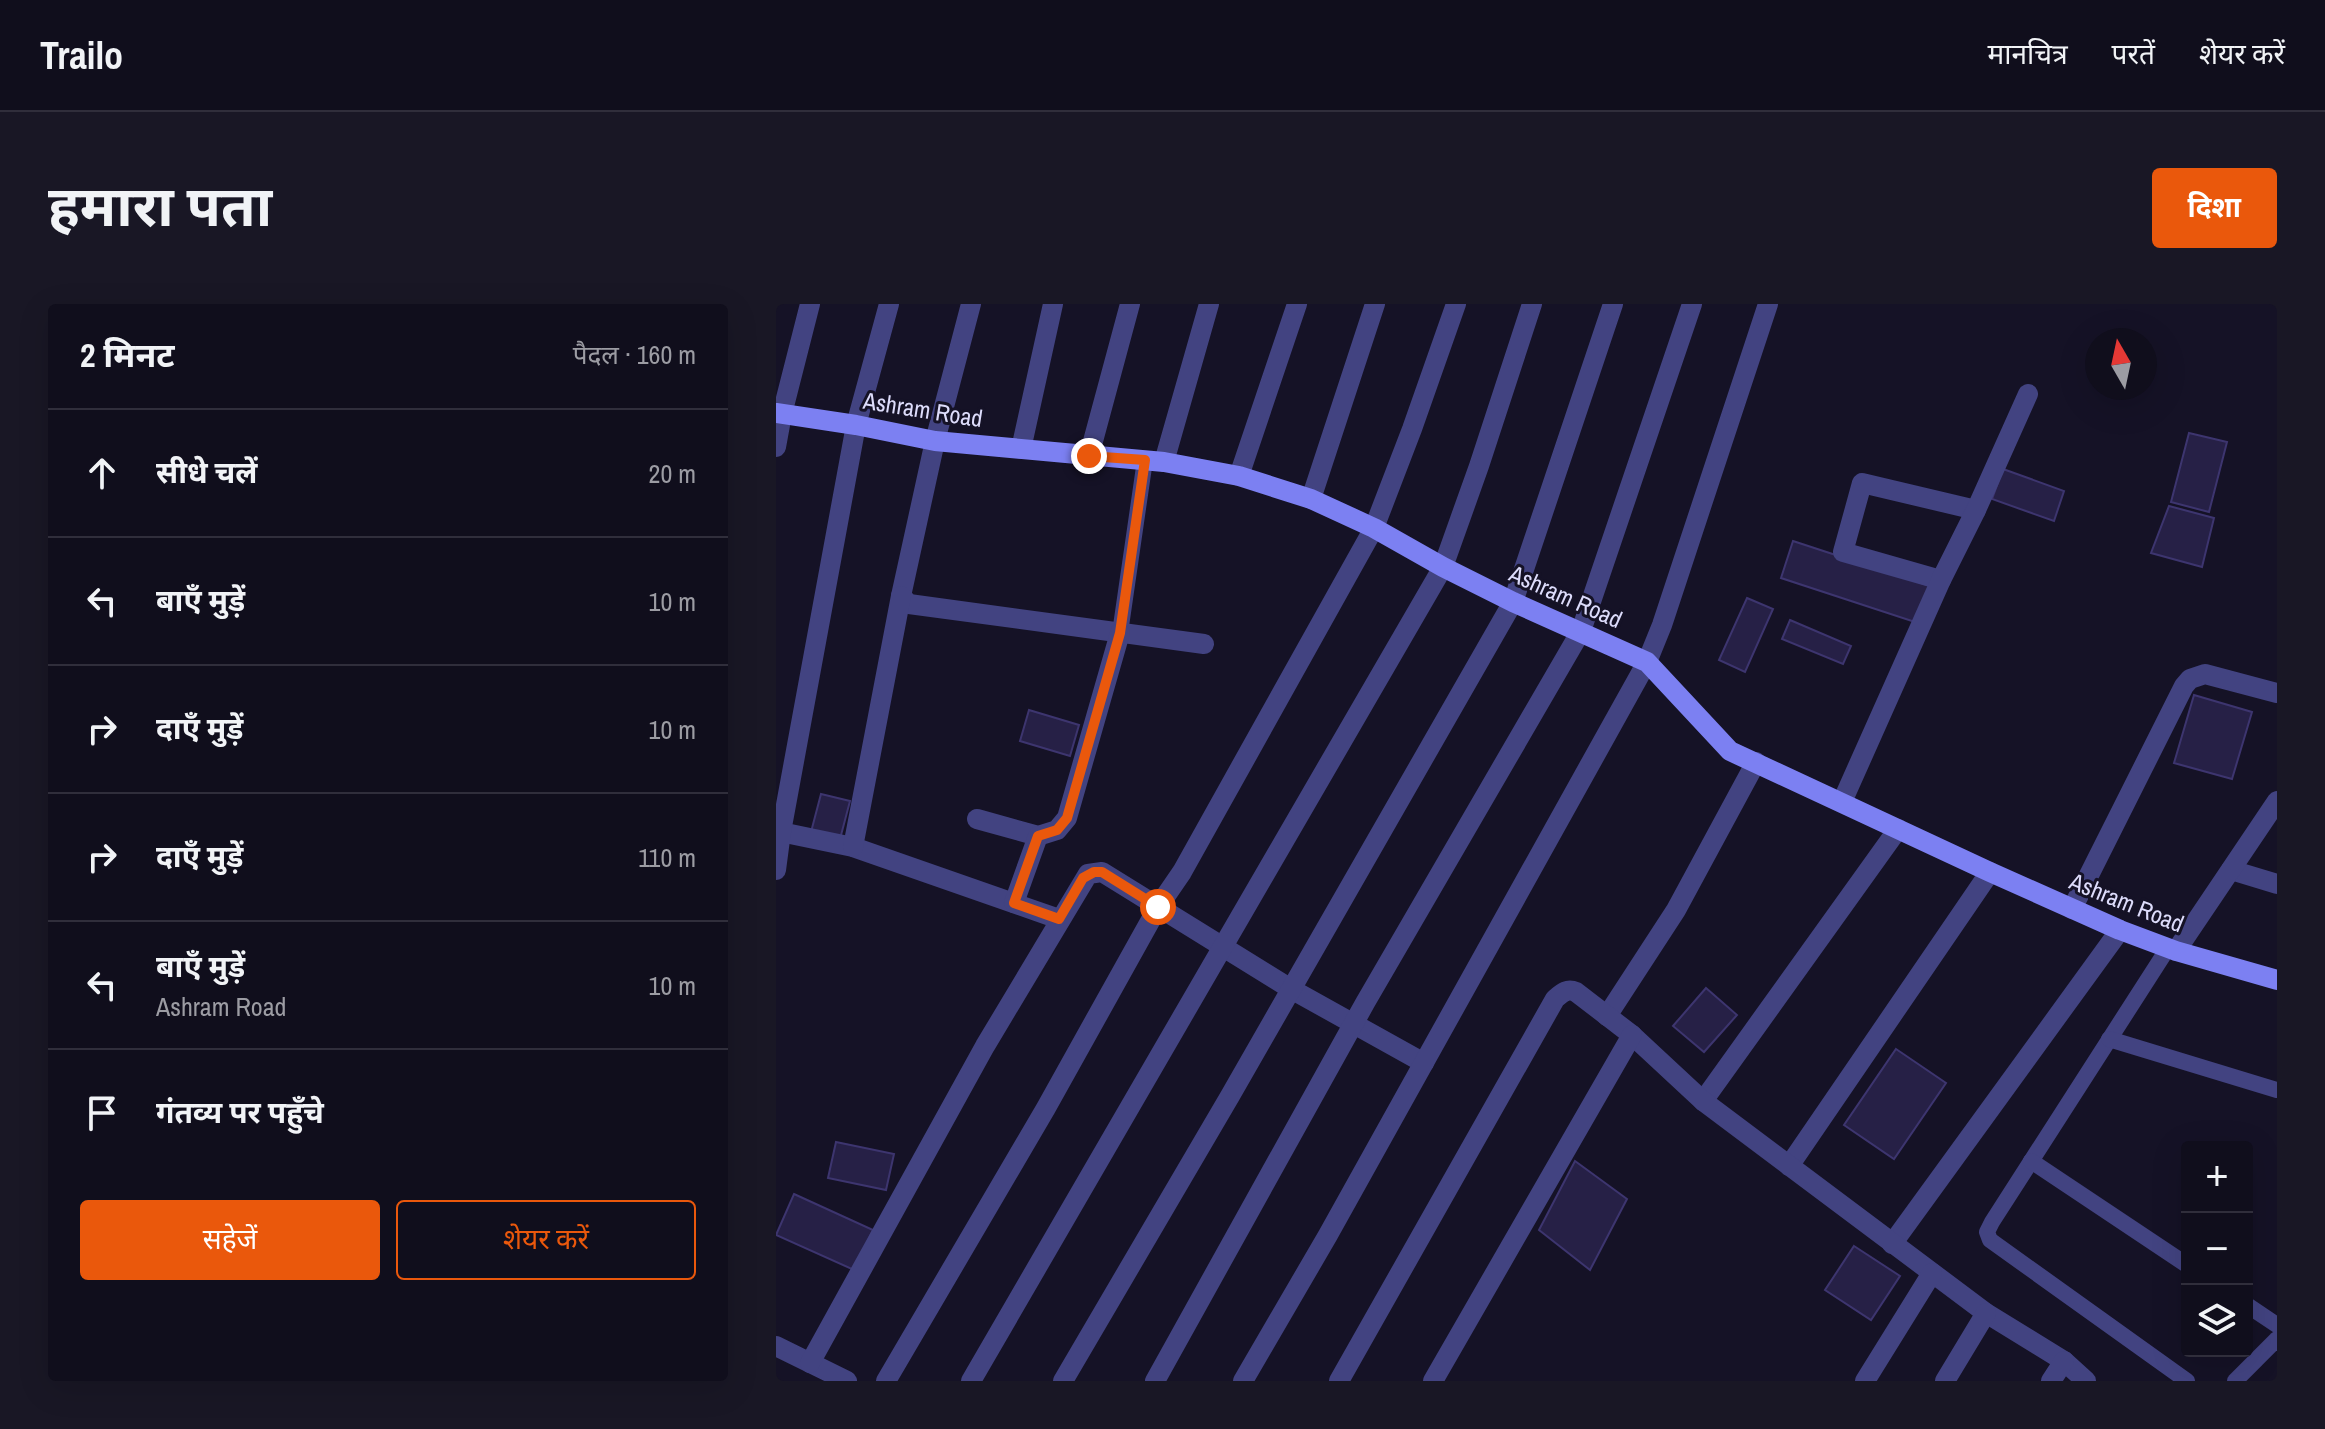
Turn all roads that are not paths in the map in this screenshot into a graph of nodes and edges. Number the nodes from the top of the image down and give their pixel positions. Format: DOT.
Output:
graph roads {
  1 [pos="810,304"];
  2 [pos="889,304"];
  3 [pos="971,304"];
  4 [pos="1053,304"];
  5 [pos="1130,304"];
  6 [pos="1209,304"];
  7 [pos="1297,304"];
  8 [pos="1375,304"];
  9 [pos="1456,304"];
  10 [pos="1532,304"];
  11 [pos="1613,304"];
  12 [pos="1692,304"];
  13 [pos="1768,304"];
  14 [pos="2028,394"];
  15 [pos="779,413"];
  16 [pos="856,425"];
  17 [pos="935,441"];
  18 [pos="776,447"];
  19 [pos="1021,449"];
  20 [pos="1089,456"];
  21 [pos="1155,461"];
  22 [pos="1239,476"];
  23 [pos="1311,499"];
  24 [pos="1976,510"];
  25 [pos="1374,528"];
  26 [pos="1443,567"];
  27 [pos="1941,580"];
  28 [pos="901,596"];
  29 [pos="1513,602"];
  30 [pos="1581,631"];
  31 [pos="1120,633"];
  32 [pos="1204,644"];
  33 [pos="1647,662"];
  34 [pos="2277,693"];
  35 [pos="1756,762"];
  36 [pos="2277,801"];
  37 [pos="1842,802"];
  38 [pos="977,819"];
  39 [pos="1898,829"];
  40 [pos="2268,829"];
  41 [pos="778,832"];
  42 [pos="1038,836"];
  43 [pos="853,847"];
  44 [pos="776,870"];
  45 [pos="2231,870"];
  46 [pos="1990,872"];
  47 [pos="2277,884"];
  48 [pos="1014,903"];
  49 [pos="1158,907"];
  50 [pos="2072,909"];
  51 [pos="1059,919"];
  52 [pos="2120,930"];
  53 [pos="1223,948"];
  54 [pos="2172,949"];
  55 [pos="2277,980"];
  56 [pos="1291,989"];
  57 [pos="1607,1016"];
  58 [pos="1354,1023"];
  59 [pos="1632,1035"];
  60 [pos="2109,1039"];
  61 [pos="1424,1063"];
  62 [pos="2277,1090"];
  63 [pos="1703,1101"];
  64 [pos="2031,1161"];
  65 [pos="1789,1166"];
  66 [pos="1892,1244"];
  67 [pos="2181,1261"];
  68 [pos="1932,1273"];
  69 [pos="2253,1309"];
  70 [pos="1986,1313"];
  71 [pos="2277,1325"];
  72 [pos="2277,1339"];
  73 [pos="776,1346"];
  74 [pos="2064,1361"];
  75 [pos="810,1363"];
  76 [pos="847,1381"];
  77 [pos="886,1381"];
  78 [pos="971,1381"];
  79 [pos="1063,1381"];
  80 [pos="1155,1381"];
  81 [pos="1243,1381"];
  82 [pos="1339,1381"];
  83 [pos="1433,1381"];
  84 [pos="1865,1381"];
  85 [pos="1945,1381"];
  86 [pos="2051,1381"];
  87 [pos="2086,1381"];
  88 [pos="2187,1381"];
  89 [pos="2235,1381"];
  1 -- 15 [label="street"];
  2 -- 16 [label="street"];
  3 -- 17 [label="street"];
  4 -- 19 [label="street"];
  5 -- 20 [label="street"];
  6 -- 21 [label="street"];
  7 -- 22 [label="street"];
  8 -- 23 [label="street"];
  9 -- 25 [label="street"];
  10 -- 26 [label="street"];
  11 -- 29 [label="street"];
  12 -- 30 [label="street"];
  13 -- 33 [label="street"];
  14 -- 24 [label="street"];
  15 -- 16 [label="street, Ashram Road"];
  15 -- 18 [label="street"];
  16 -- 17 [label="street, Ashram Road"];
  16 -- 41 [label="street"];
  17 -- 19 [label="street, Ashram Road"];
  17 -- 28 [label="street"];
  19 -- 20 [label="street, Ashram Road"];
  20 -- 21 [label="street, Ashram Road"];
  21 -- 22 [label="street, Ashram Road"];
  21 -- 31 [label="lane"];
  22 -- 23 [label="street, Ashram Road"];
  23 -- 25 [label="street, Ashram Road"];
  24 -- 27 [label="street"];
  24 -- 27 [label="street"];
  25 -- 26 [label="street, Ashram Road"];
  25 -- 49 [label="street"];
  26 -- 29 [label="street, Ashram Road"];
  26 -- 53 [label="street"];
  27 -- 37 [label="street"];
  28 -- 31 [label="street"];
  28 -- 43 [label="street"];
  29 -- 30 [label="street, Ashram Road"];
  29 -- 56 [label="street"];
  30 -- 33 [label="street, Ashram Road"];
  30 -- 58 [label="street"];
  31 -- 32 [label="street"];
  31 -- 42 [label="street"];
  33 -- 35 [label="street, Ashram Road"];
  33 -- 61 [label="street"];
  34 -- 50 [label="street"];
  35 -- 37 [label="street, Ashram Road"];
  35 -- 57 [label="street"];
  36 -- 40 [label="street"];
  37 -- 39 [label="street, Ashram Road"];
  38 -- 42 [label="street"];
  39 -- 46 [label="street, Ashram Road"];
  39 -- 63 [label="street"];
  40 -- 45 [label="street"];
  41 -- 43 [label="street"];
  41 -- 44 [label="street"];
  42 -- 48 [label="street"];
  43 -- 48 [label="street"];
  45 -- 47 [label="street"];
  45 -- 54 [label="street"];
  46 -- 50 [label="street, Ashram Road"];
  46 -- 65 [label="street"];
  48 -- 51 [label="street"];
  49 -- 51 [label="street"];
  49 -- 53 [label="street"];
  49 -- 77 [label="street"];
  50 -- 52 [label="street, Ashram Road"];
  51 -- 75 [label="street"];
  52 -- 54 [label="street, Ashram Road"];
  52 -- 66 [label="street"];
  53 -- 56 [label="street"];
  53 -- 78 [label="street"];
  54 -- 55 [label="street, Ashram Road"];
  54 -- 60 [label="lane"];
  56 -- 58 [label="street"];
  56 -- 79 [label="street"];
  57 -- 59 [label="street"];
  57 -- 82 [label="street"];
  58 -- 61 [label="street"];
  58 -- 80 [label="street"];
  59 -- 63 [label="street"];
  59 -- 83 [label="street"];
  60 -- 62 [label="lane"];
  60 -- 64 [label="lane"];
  61 -- 81 [label="street"];
  63 -- 65 [label="street"];
  64 -- 67 [label="lane"];
  64 -- 88 [label="lane"];
  65 -- 66 [label="street"];
  66 -- 68 [label="street"];
  68 -- 70 [label="street"];
  68 -- 84 [label="street"];
  69 -- 71 [label="lane"];
  70 -- 74 [label="street"];
  70 -- 85 [label="street"];
  72 -- 89 [label="lane"];
  73 -- 75 [label="street"];
  74 -- 86 [label="street"];
  74 -- 87 [label="street"];
  75 -- 76 [label="street"];
}
